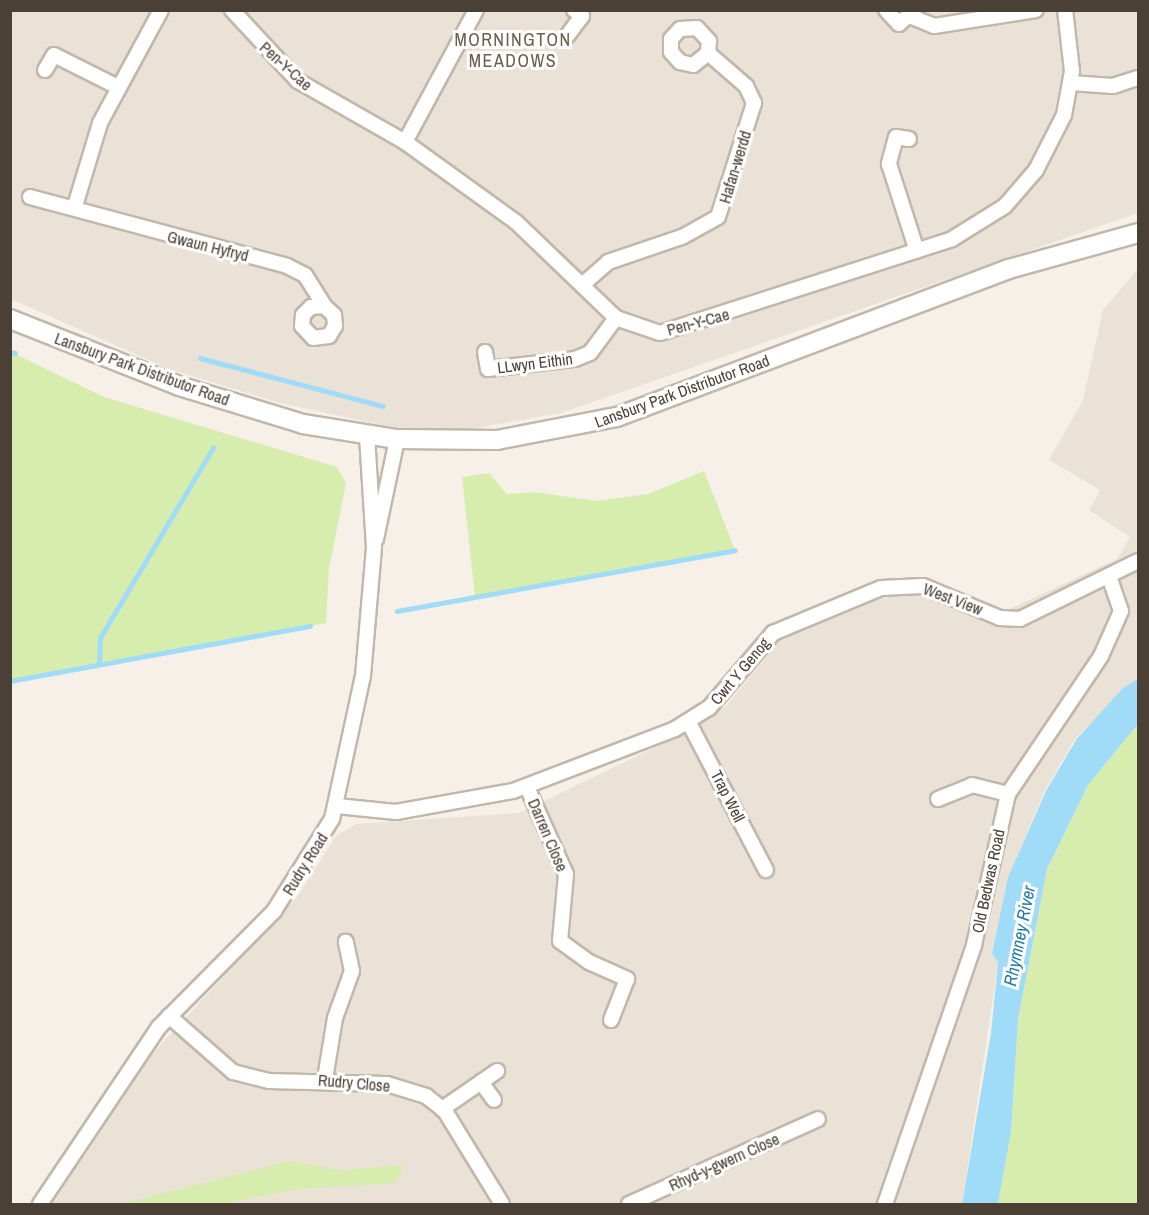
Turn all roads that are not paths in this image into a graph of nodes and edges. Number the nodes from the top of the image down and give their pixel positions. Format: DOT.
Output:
graph roads {
  1 [pos="161,10"];
  2 [pos="232,10"];
  3 [pos="476,10"];
  4 [pos="574,10"];
  5 [pos="886,10"];
  6 [pos="1036,10"];
  7 [pos="1065,10"];
  8 [pos="913,14"];
  9 [pos="567,36"];
  10 [pos="708,53"];
  11 [pos="45,70"];
  12 [pos="1138,78"];
  13 [pos="1071,83"];
  14 [pos="118,87"];
  15 [pos="909,140"];
  16 [pos="405,142"];
  17 [pos="30,196"];
  18 [pos="75,206"];
  19 [pos="1138,233"];
  20 [pos="917,251"];
  21 [pos="582,285"];
  22 [pos="324,306"];
  23 [pos="616,318"];
  24 [pos="10,319"];
  25 [pos="485,352"];
  26 [pos="367,436"];
  27 [pos="397,439"];
  28 [pos="374,547"];
  29 [pos="1138,561"];
  30 [pos="1110,579"];
  31 [pos="792,622"];
  32 [pos="690,723"];
  33 [pos="527,788"];
  34 [pos="1008,794"];
  35 [pos="938,799"];
  36 [pos="337,806"];
  37 [pos="766,870"];
  38 [pos="346,942"];
  39 [pos="169,1016"];
  40 [pos="611,1020"];
  41 [pos="497,1071"];
  42 [pos="325,1078"];
  43 [pos="481,1082"];
  44 [pos="494,1100"];
  45 [pos="442,1109"];
  46 [pos="818,1119"];
  47 [pos="40,1204"];
  48 [pos="502,1204"];
  49 [pos="629,1204"];
  50 [pos="885,1204"];
  1 -- 14 [label="street"];
  2 -- 16 [label="street, Pen-Y-Cae"];
  3 -- 16 [label="street"];
  4 -- 9 [label="street"];
  5 -- 8 [label="street"];
  6 -- 8 [label="street"];
  7 -- 13 [label="street, Pen-Y-Cae"];
  10 -- 21 [label="street, Hafan-werdd"];
  11 -- 14 [label="street"];
  12 -- 13 [label="street"];
  13 -- 20 [label="street, Pen-Y-Cae"];
  14 -- 18 [label="street"];
  15 -- 20 [label="street"];
  16 -- 21 [label="street, Pen-Y-Cae"];
  17 -- 18 [label="street, Gwaun Hyfryd"];
  18 -- 22 [label="street, Gwaun Hyfryd"];
  19 -- 27 [label="street, Lansbury Park Distributor Road"];
  20 -- 23 [label="street, Pen-Y-Cae"];
  21 -- 23 [label="street, Pen-Y-Cae"];
  23 -- 25 [label="street, LLwyn Eithin"];
  24 -- 26 [label="street, Lansbury Park Distributor Road"];
  26 -- 27 [label="street, Lansbury Park Distributor Road"];
  26 -- 28 [label="street"];
  27 -- 28 [label="street"];
  28 -- 36 [label="street, Rudry Road"];
  29 -- 30 [label="street, West View"];
  30 -- 31 [label="street, West View"];
  30 -- 34 [label="street, Old Bedwas Road"];
  31 -- 32 [label="street, Cwrt Y Genog"];
  32 -- 33 [label="street"];
  32 -- 37 [label="street, Trap Well"];
  33 -- 36 [label="street"];
  33 -- 40 [label="street, Darren Close"];
  34 -- 35 [label="street"];
  34 -- 50 [label="street, Old Bedwas Road"];
  36 -- 39 [label="street, Rudry Road"];
  38 -- 42 [label="street"];
  39 -- 42 [label="street, Rudry Close"];
  39 -- 47 [label="street, Rudry Road"];
  41 -- 43 [label="street"];
  42 -- 45 [label="street, Rudry Close"];
  43 -- 44 [label="street"];
  43 -- 45 [label="street"];
  45 -- 48 [label="street, Rudry Close"];
  46 -- 49 [label="street, Rhyd-y-gwern Close"];
}
